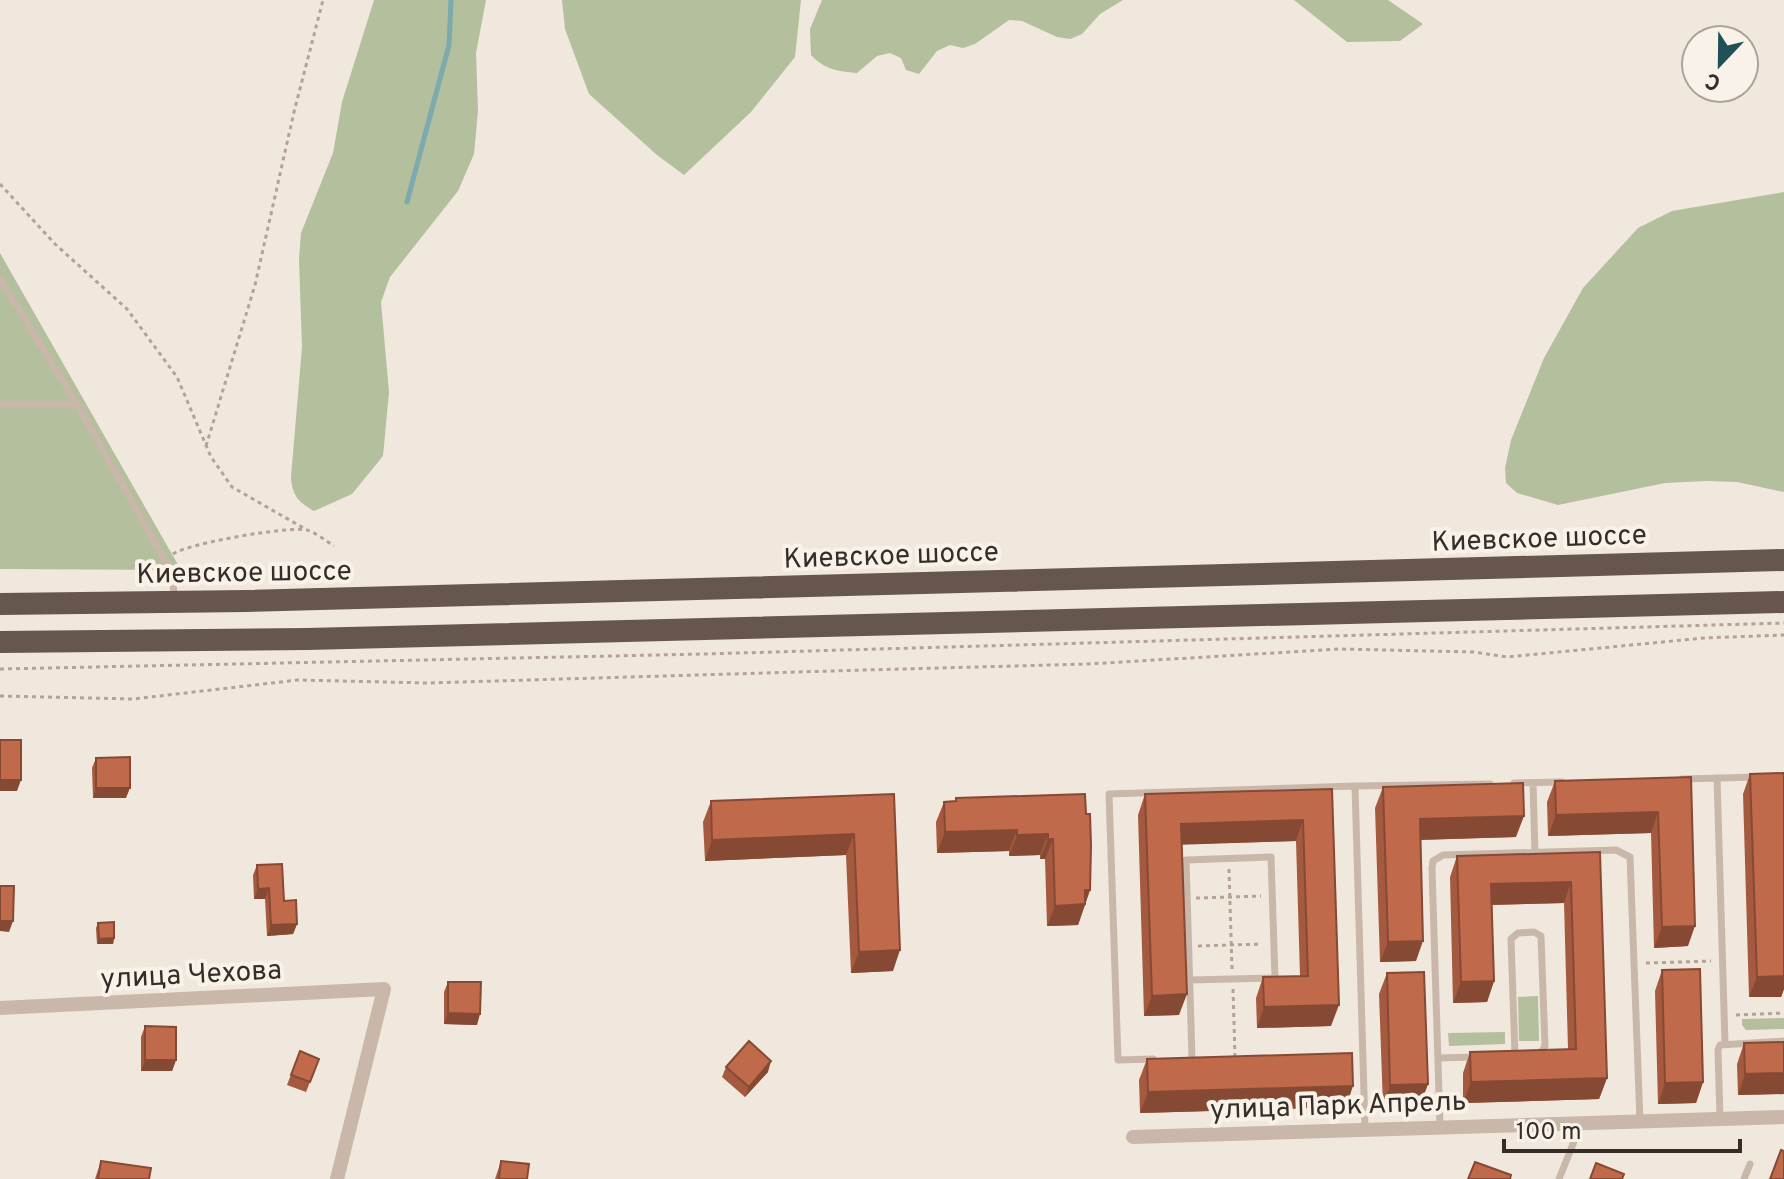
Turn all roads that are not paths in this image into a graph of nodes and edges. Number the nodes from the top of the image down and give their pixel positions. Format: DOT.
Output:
graph roads {
  1 [pos="0,279"];
  2 [pos="0,404"];
  3 [pos="77,404"];
  4 [pos="1784,560"];
  5 [pos="176,602"];
  6 [pos="1784,602"];
  7 [pos="0,604"];
  8 [pos="0,642"];
  9 [pos="1771,776"];
  10 [pos="1717,778"];
  11 [pos="1671,779"];
  12 [pos="1579,782"];
  13 [pos="1533,783"];
  14 [pos="1355,786"];
  15 [pos="1535,853"];
  16 [pos="1190,980"];
  17 [pos="0,1008"];
  18 [pos="1784,1041"];
  19 [pos="1725,1043"];
  20 [pos="1347,1053"];
  21 [pos="1363,1053"];
  22 [pos="1515,1055"];
  23 [pos="1484,1056"];
  24 [pos="1499,1056"];
  25 [pos="1235,1057"];
  26 [pos="1192,1058"];
  27 [pos="1438,1058"];
  28 [pos="1162,1059"];
  29 [pos="1177,1059"];
  30 [pos="1784,1117"];
  31 [pos="1720,1119"];
  32 [pos="1640,1121"];
  33 [pos="1581,1122"];
  34 [pos="1440,1127"];
  35 [pos="1365,1129"];
  36 [pos="1133,1137"];
  37 [pos="1750,1164"];
  38 [pos="337,1179"];
  39 [pos="1559,1179"];
  40 [pos="1744,1179"];
  1 -- 3 [label="lane"];
  2 -- 3 [label="lane"];
  3 -- 5 [label="lane"];
  4 -- 5 [label="highway, Киевское шоссе"];
  5 -- 7 [label="highway, Киевское шоссе"];
  6 -- 8 [label="highway"];
  9 -- 10 [label="lane"];
  10 -- 11 [label="lane"];
  10 -- 19 [label="lane"];
  12 -- 13 [label="lane"];
  13 -- 14 [label="lane"];
  13 -- 15 [label="lane"];
  14 -- 21 [label="lane"];
  14 -- 28 [label="lane"];
  15 -- 27 [label="lane"];
  15 -- 32 [label="lane"];
  16 -- 16 [label="lane"];
  16 -- 26 [label="lane"];
  17 -- 38 [label="street, улица Чехова"];
  18 -- 19 [label="lane"];
  19 -- 31 [label="lane"];
  20 -- 21 [label="lane"];
  21 -- 35 [label="lane"];
  22 -- 22 [label="lane"];
  22 -- 24 [label="lane"];
  23 -- 27 [label="lane"];
  25 -- 26 [label="lane"];
  26 -- 29 [label="lane"];
  27 -- 34 [label="lane"];
  30 -- 31 [label="street, улица Парк Апрель"];
  31 -- 32 [label="street, улица Парк Апрель"];
  32 -- 33 [label="street, улица Парк Апрель"];
  33 -- 34 [label="street, улица Парк Апрель"];
  33 -- 39 [label="lane"];
  34 -- 35 [label="street, улица Парк Апрель"];
  35 -- 36 [label="street, улица Парк Апрель"];
  37 -- 40 [label="lane"];
}
